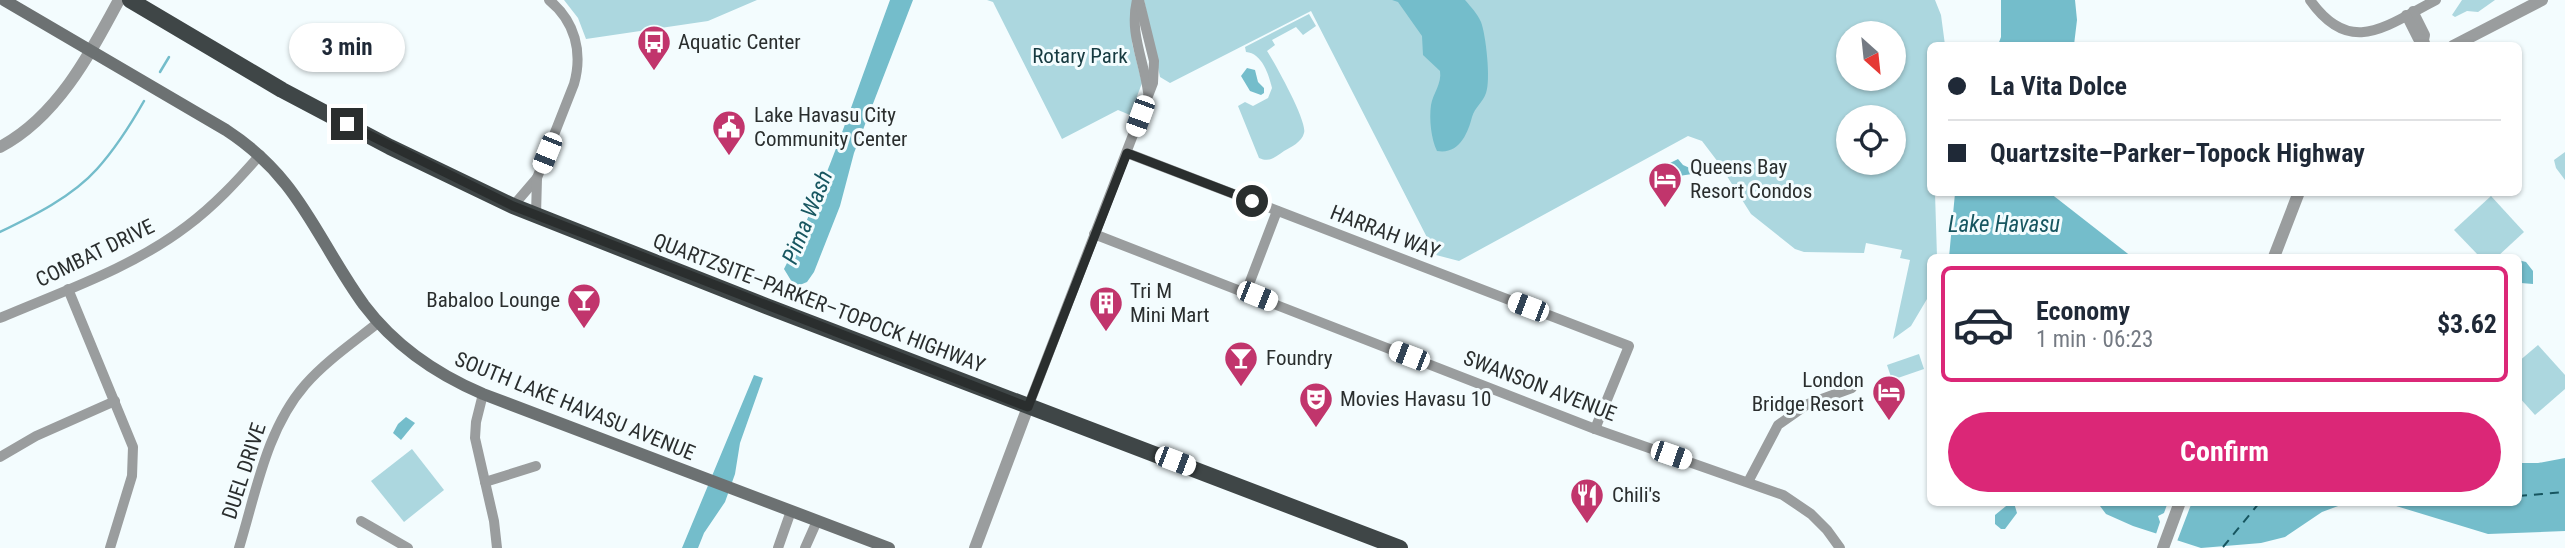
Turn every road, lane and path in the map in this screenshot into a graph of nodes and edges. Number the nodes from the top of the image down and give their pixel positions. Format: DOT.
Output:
graph roads {
  1 [pos="4,0"];
  2 [pos="120,0"];
  3 [pos="131,0"];
  4 [pos="549,0"];
  5 [pos="1138,0"];
  6 [pos="2310,0"];
  7 [pos="2436,0"];
  8 [pos="2542,0"];
  9 [pos="2409,13"];
  10 [pos="2425,42"];
  11 [pos="2461,42"];
  12 [pos="91,51"];
  13 [pos="0,147"];
  14 [pos="1127,153"];
  15 [pos="260,155"];
  16 [pos="537,178"];
  17 [pos="2297,196"];
  18 [pos="513,206"];
  19 [pos="1277,211"];
  20 [pos="536,215"];
  21 [pos="1094,234"];
  22 [pos="2275,254"];
  23 [pos="68,289"];
  24 [pos="1246,292"];
  25 [pos="0,318"];
  26 [pos="379,322"];
  27 [pos="1852,388"];
  28 [pos="483,394"];
  29 [pos="115,401"];
  30 [pos="1028,407"];
  31 [pos="1595,429"];
  32 [pos="0,457"];
  33 [pos="536,466"];
  34 [pos="485,482"];
  35 [pos="1748,482"];
  36 [pos="2178,506"];
  37 [pos="791,511"];
  38 [pos="361,521"];
  39 [pos="817,521"];
  40 [pos="110,548"];
  41 [pos="239,548"];
  42 [pos="408,548"];
  43 [pos="497,548"];
  44 [pos="778,548"];
  45 [pos="805,548"];
  46 [pos="889,548"];
  47 [pos="975,548"];
  48 [pos="1401,548"];
  49 [pos="1840,548"];
  50 [pos="2162,548"];
  1 -- 12 [label="main road, SOUTH LAKE HAVASU AVENUE"];
  2 -- 12 [label="street"];
  3 -- 18 [label="highway"];
  4 -- 16 [label="street"];
  5 -- 14 [label="street"];
  6 -- 9 [label="street"];
  7 -- 9 [label="street"];
  8 -- 11 [label="street"];
  9 -- 10 [label="street"];
  12 -- 13 [label="street"];
  12 -- 15 [label="main road, SOUTH LAKE HAVASU AVENUE"];
  14 -- 19 [label="street, HARRAH WAY"];
  14 -- 21 [label="street"];
  15 -- 23 [label="street, COMBAT DRIVE"];
  15 -- 26 [label="main road, SOUTH LAKE HAVASU AVENUE"];
  16 -- 18 [label="street"];
  16 -- 20 [label="street"];
  17 -- 22 [label="street"];
  18 -- 20 [label="highway, QUARTZSITE–PARKER–TOPOCK HIGHWAY"];
  19 -- 24 [label="street"];
  19 -- 31 [label="street, HARRAH WAY"];
  20 -- 30 [label="highway, QUARTZSITE–PARKER–TOPOCK HIGHWAY"];
  21 -- 24 [label="street, SWANSON AVENUE"];
  21 -- 30 [label="street"];
  23 -- 25 [label="street, COMBAT DRIVE"];
  23 -- 29 [label="street"];
  24 -- 31 [label="street, SWANSON AVENUE"];
  26 -- 28 [label="main road, SOUTH LAKE HAVASU AVENUE"];
  26 -- 41 [label="street, DUEL DRIVE"];
  27 -- 35 [label="street"];
  28 -- 34 [label="street"];
  28 -- 37 [label="main road, SOUTH LAKE HAVASU AVENUE"];
  29 -- 32 [label="street"];
  29 -- 40 [label="street"];
  30 -- 47 [label="street"];
  30 -- 48 [label="highway, QUARTZSITE–PARKER–TOPOCK HIGHWAY"];
  31 -- 35 [label="street, SWANSON AVENUE"];
  33 -- 34 [label="street"];
  34 -- 43 [label="street"];
  35 -- 49 [label="street, SWANSON AVENUE"];
  36 -- 50 [label="street"];
  37 -- 39 [label="main road, SOUTH LAKE HAVASU AVENUE"];
  37 -- 44 [label="street"];
  38 -- 42 [label="street"];
  39 -- 45 [label="street"];
  39 -- 46 [label="main road, SOUTH LAKE HAVASU AVENUE"];
}
